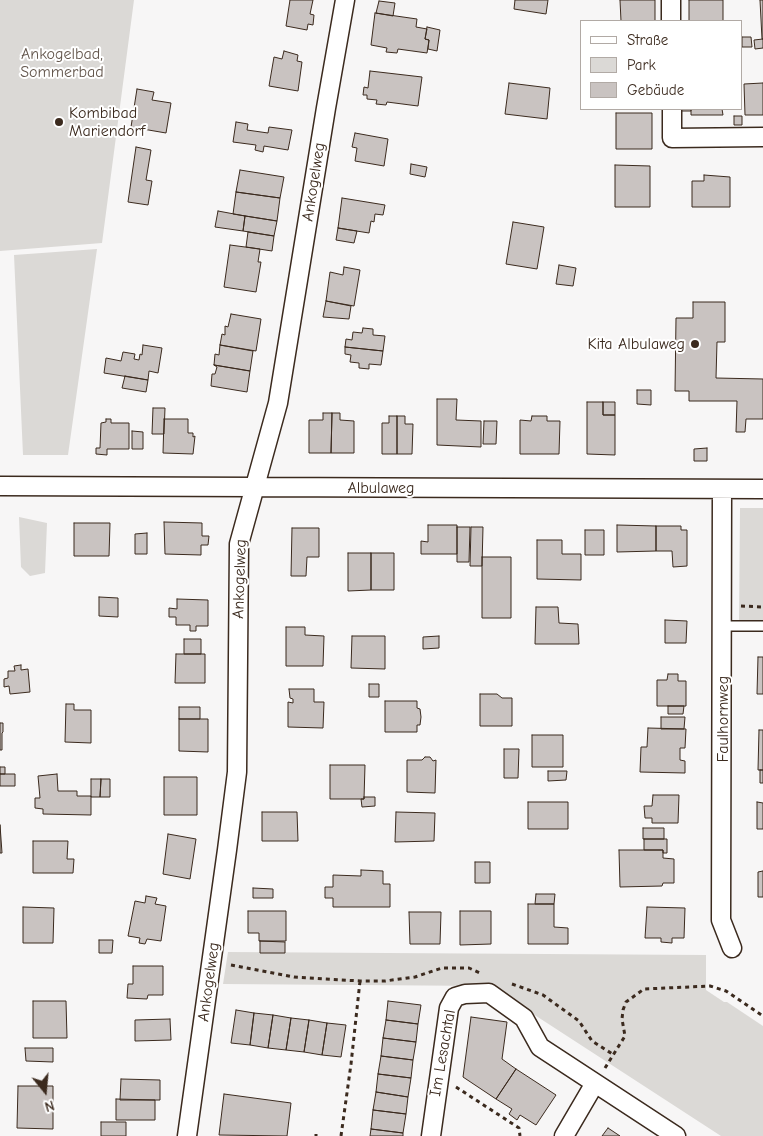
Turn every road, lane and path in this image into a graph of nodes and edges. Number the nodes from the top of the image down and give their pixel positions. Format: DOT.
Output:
graph roads {
  1 [pos="345,0"];
  2 [pos="671,0"];
  3 [pos="671,20"];
  4 [pos="672,110"];
  5 [pos="763,137"];
  6 [pos="0,486"];
  7 [pos="254,487"];
  8 [pos="722,489"];
  9 [pos="763,489"];
  10 [pos="736,606"];
  11 [pos="763,607"];
  12 [pos="723,626"];
  13 [pos="763,626"];
  14 [pos="732,948"];
  15 [pos="223,964"];
  16 [pos="488,975"];
  17 [pos="360,981"];
  18 [pos="506,982"];
  19 [pos="763,1016"];
  20 [pos="614,1055"];
  21 [pos="439,1076"];
  22 [pos="595,1083"];
  23 [pos="188,1136"];
  24 [pos="341,1136"];
  25 [pos="431,1136"];
  26 [pos="520,1136"];
  27 [pos="564,1136"];
  28 [pos="676,1136"];
  1 -- 7 [label="street, Ankogelweg"];
  2 -- 3 [label="street"];
  4 -- 5 [label="street"];
  6 -- 7 [label="street, Albulaweg"];
  7 -- 8 [label="street, Albulaweg"];
  7 -- 23 [label="street, Ankogelweg"];
  8 -- 9 [label="street, Albulaweg"];
  8 -- 12 [label="street, Faulhornweg"];
  10 -- 11 [label="path"];
  12 -- 13 [label="lane"];
  12 -- 14 [label="street, Faulhornweg"];
  15 -- 17 [label="path"];
  16 -- 17 [label="path"];
  17 -- 24 [label="path"];
  18 -- 20 [label="path"];
  19 -- 20 [label="path"];
  20 -- 22 [label="path"];
  21 -- 22 [label="street, Im Lesachtal"];
  21 -- 25 [label="street, Im Lesachtal"];
  21 -- 26 [label="path"];
  22 -- 27 [label="street"];
  22 -- 28 [label="street, Im Lesachtal"];
}
